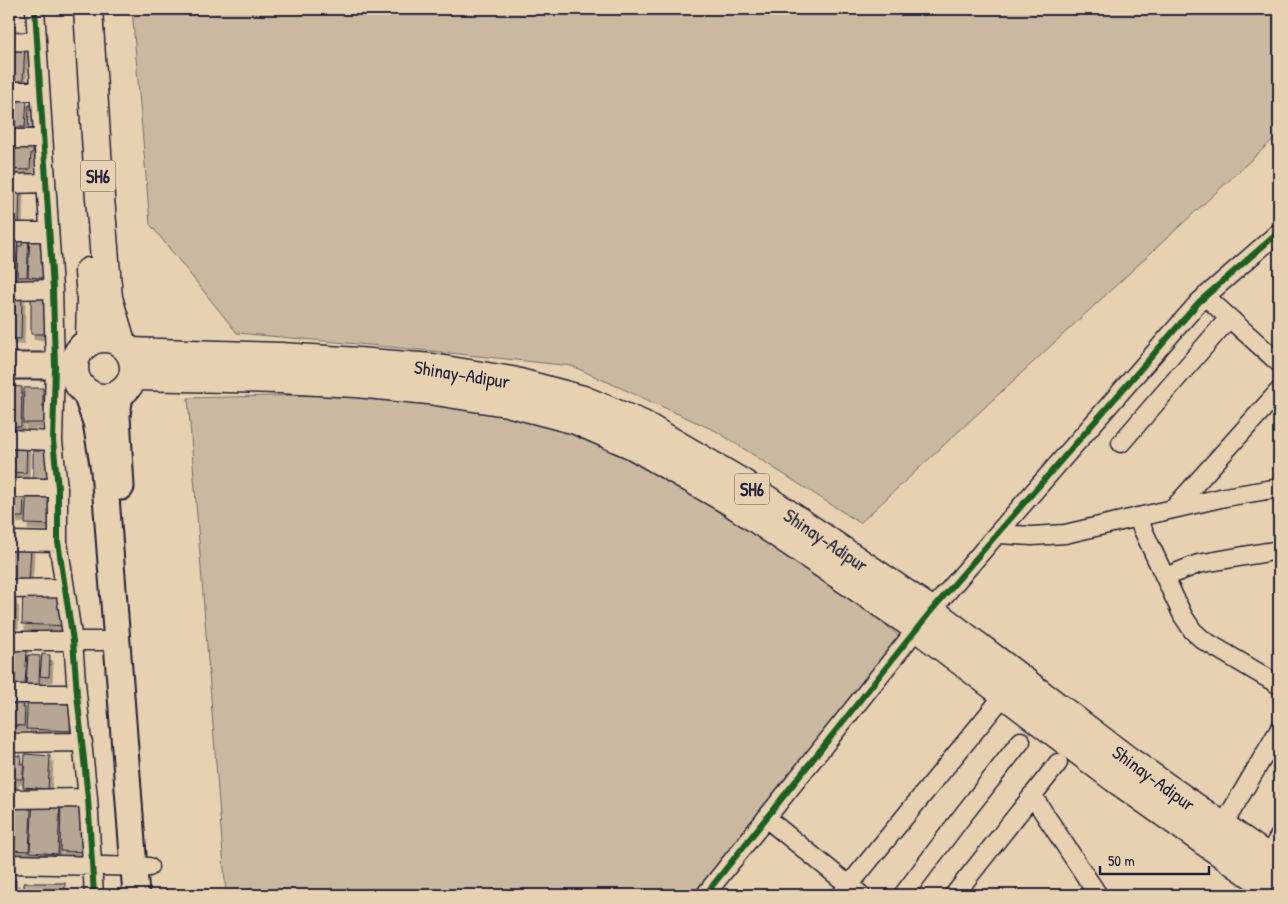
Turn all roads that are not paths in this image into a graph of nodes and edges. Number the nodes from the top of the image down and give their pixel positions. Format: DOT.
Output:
graph roads {
  1 [pos="35,9"];
  2 [pos="71,9"];
  3 [pos="88,9"];
  4 [pos="9,41"];
  5 [pos="37,42"];
  6 [pos="9,91"];
  7 [pos="40,91"];
  8 [pos="9,139"];
  9 [pos="43,139"];
  10 [pos="46,183"];
  11 [pos="9,184"];
  12 [pos="9,232"];
  13 [pos="50,232"];
  14 [pos="1279,232"];
  15 [pos="53,289"];
  16 [pos="9,290"];
  17 [pos="1205,296"];
  18 [pos="1229,318"];
  19 [pos="90,341"];
  20 [pos="1279,363"];
  21 [pos="9,366"];
  22 [pos="64,366"];
  23 [pos="126,366"];
  24 [pos="1279,391"];
  25 [pos="86,394"];
  26 [pos="9,439"];
  27 [pos="54,441"];
  28 [pos="1121,443"];
  29 [pos="9,488"];
  30 [pos="58,488"];
  31 [pos="1279,488"];
  32 [pos="1173,509"];
  33 [pos="1138,517"];
  34 [pos="997,534"];
  35 [pos="9,541"];
  36 [pos="58,542"];
  37 [pos="1279,550"];
  38 [pos="1165,577"];
  39 [pos="66,588"];
  40 [pos="9,589"];
  41 [pos="924,620"];
  42 [pos="9,641"];
  43 [pos="73,641"];
  44 [pos="116,641"];
  45 [pos="1279,685"];
  46 [pos="9,694"];
  47 [pos="77,694"];
  48 [pos="1004,694"];
  49 [pos="1279,730"];
  50 [pos="1021,741"];
  51 [pos="83,742"];
  52 [pos="9,743"];
  53 [pos="1058,763"];
  54 [pos="1032,796"];
  55 [pos="88,798"];
  56 [pos="9,799"];
  57 [pos="766,818"];
  58 [pos="1222,827"];
  59 [pos="1275,854"];
  60 [pos="9,864"];
  61 [pos="92,866"];
  62 [pos="141,866"];
  63 [pos="850,892"];
  64 [pos="1279,893"];
  65 [pos="94,895"];
  66 [pos="136,895"];
  67 [pos="151,895"];
  68 [pos="706,895"];
  69 [pos="903,895"];
  70 [pos="954,895"];
  71 [pos="1098,895"];
  1 -- 5 [label="street"];
  2 -- 19 [label="main road, SH6"];
  3 -- 23 [label="main road, SH6"];
  4 -- 5 [label="street"];
  5 -- 7 [label="street"];
  6 -- 7 [label="street"];
  7 -- 9 [label="street"];
  8 -- 9 [label="street"];
  9 -- 10 [label="street"];
  10 -- 11 [label="street"];
  10 -- 13 [label="street"];
  12 -- 13 [label="street"];
  13 -- 15 [label="street"];
  14 -- 17 [label="street"];
  15 -- 16 [label="street"];
  15 -- 22 [label="street"];
  17 -- 18 [label="street"];
  17 -- 34 [label="street"];
  18 -- 20 [label="street"];
  18 -- 28 [label="street"];
  19 -- 22 [label="main road"];
  19 -- 23 [label="main road, SH6"];
  21 -- 22 [label="main road"];
  22 -- 25 [label="main road"];
  22 -- 27 [label="street"];
  23 -- 25 [label="main road, SH6"];
  23 -- 41 [label="main road, Shinay-Adipur / SH6"];
  23 -- 62 [label="main road"];
  24 -- 32 [label="street"];
  25 -- 44 [label="main road"];
  26 -- 27 [label="street"];
  27 -- 30 [label="street"];
  29 -- 30 [label="street"];
  30 -- 36 [label="street"];
  31 -- 32 [label="street"];
  32 -- 33 [label="street"];
  33 -- 34 [label="street"];
  33 -- 38 [label="street"];
  34 -- 41 [label="street"];
  35 -- 36 [label="street"];
  36 -- 39 [label="street"];
  37 -- 38 [label="street"];
  38 -- 45 [label="street"];
  39 -- 40 [label="street"];
  39 -- 43 [label="street"];
  41 -- 48 [label="main road, Shinay-Adipur / SH6"];
  41 -- 57 [label="street"];
  41 -- 58 [label="main road, Shinay-Adipur / SH6"];
  42 -- 43 [label="street"];
  43 -- 44 [label="street"];
  43 -- 47 [label="street"];
  44 -- 62 [label="main road"];
  46 -- 47 [label="street"];
  47 -- 51 [label="street"];
  48 -- 63 [label="street"];
  48 -- 64 [label="main road, Shinay-Adipur / SH6"];
  49 -- 58 [label="street"];
  50 -- 69 [label="street"];
  51 -- 52 [label="street"];
  51 -- 55 [label="street"];
  53 -- 54 [label="street"];
  54 -- 70 [label="street"];
  54 -- 71 [label="street"];
  55 -- 56 [label="street"];
  55 -- 61 [label="street"];
  57 -- 63 [label="street"];
  57 -- 68 [label="street"];
  58 -- 59 [label="main road, Shinay-Adipur / SH6"];
  60 -- 61 [label="street"];
  61 -- 62 [label="street"];
  61 -- 65 [label="street"];
  62 -- 66 [label="main road"];
  62 -- 67 [label="main road"];
}
